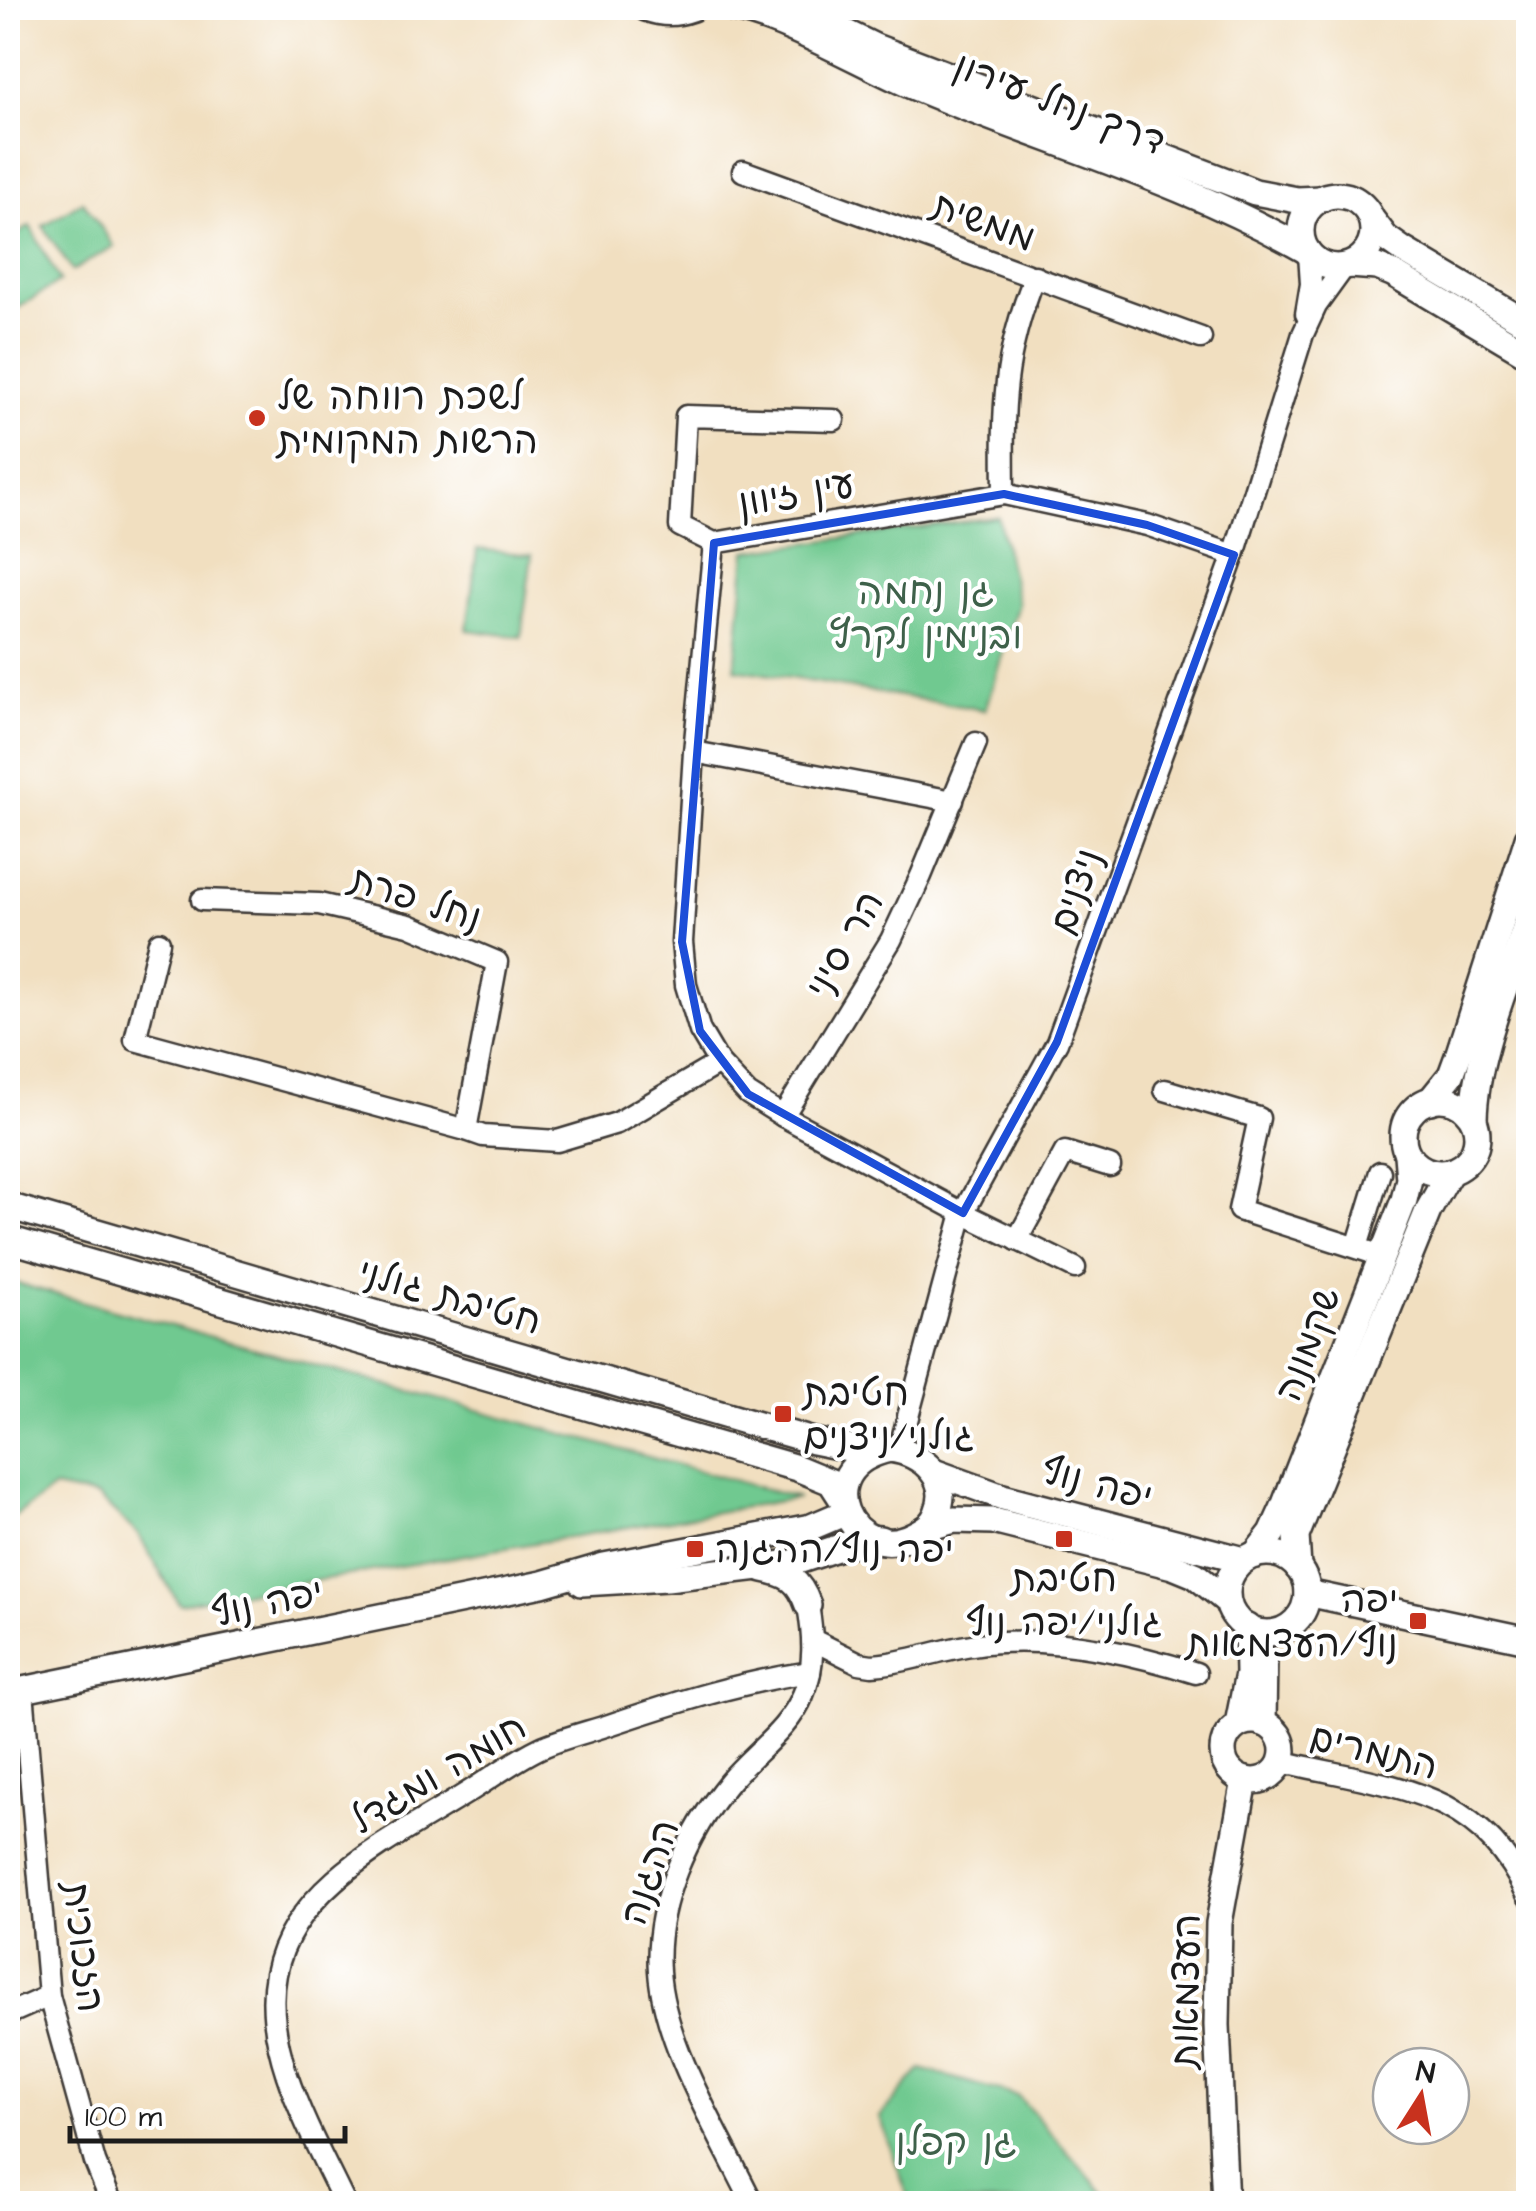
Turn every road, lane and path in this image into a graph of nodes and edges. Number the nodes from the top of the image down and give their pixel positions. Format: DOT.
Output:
graph roads {
  1 [pos="646,8"];
  2 [pos="692,8"];
  3 [pos="706,8"];
  4 [pos="729,8"];
  5 [pos="795,8"];
  6 [pos="743,170"];
  7 [pos="1321,199"];
  8 [pos="1373,221"];
  9 [pos="1308,252"];
  10 [pos="1348,266"];
  11 [pos="1035,276"];
  12 [pos="1528,324"];
  13 [pos="1201,338"];
  14 [pos="1300,345"];
  15 [pos="1528,354"];
  16 [pos="834,420"];
  17 [pos="1004,494"];
  18 [pos="714,543"];
  19 [pos="1234,556"];
  20 [pos="976,743"];
  21 [pos="694,752"];
  22 [pos="953,801"];
  23 [pos="1528,838"];
  24 [pos="202,900"];
  25 [pos="1528,920"];
  26 [pos="159,942"];
  27 [pos="719,1063"];
  28 [pos="1165,1090"];
  29 [pos="1430,1101"];
  30 [pos="782,1116"];
  31 [pos="1474,1120"];
  32 [pos="466,1130"];
  33 [pos="1408,1154"];
  34 [pos="1110,1166"];
  35 [pos="1380,1172"];
  36 [pos="1450,1172"];
  37 [pos="8,1206"];
  38 [pos="963,1214"];
  39 [pos="8,1239"];
  40 [pos="1017,1240"];
  41 [pos="1370,1251"];
  42 [pos="1075,1268"];
  43 [pos="886,1452"];
  44 [pos="934,1472"];
  45 [pos="844,1506"];
  46 [pos="927,1528"];
  47 [pos="880,1539"];
  48 [pos="837,1550"];
  49 [pos="1250,1557"];
  50 [pos="758,1568"];
  51 [pos="1298,1568"];
  52 [pos="542,1584"];
  53 [pos="1307,1593"];
  54 [pos="1227,1601"];
  55 [pos="808,1605"];
  56 [pos="1256,1630"];
  57 [pos="813,1640"];
  58 [pos="1528,1640"];
  59 [pos="810,1672"];
  60 [pos="1196,1673"];
  61 [pos="15,1692"];
  62 [pos="1250,1724"];
  63 [pos="1280,1765"];
  64 [pos="1245,1780"];
  65 [pos="1528,1896"];
  66 [pos="49,1996"];
  67 [pos="8,2014"];
  68 [pos="112,2204"];
  69 [pos="345,2204"];
  70 [pos="753,2204"];
  71 [pos="1225,2204"];
  1 -- 2 [label="street"];
  2 -- 3 [label="street"];
  4 -- 9 [label="street, דרך נחל עירון"];
  5 -- 7 [label="street, דרך נחל עירון"];
  6 -- 11 [label="street, ממשית"];
  7 -- 8 [label="street"];
  7 -- 9 [label="street"];
  8 -- 10 [label="street"];
  8 -- 12 [label="street"];
  9 -- 10 [label="street"];
  9 -- 14 [label="street, ניצנים"];
  10 -- 14 [label="street, ניצנים"];
  10 -- 15 [label="street"];
  11 -- 13 [label="street, ממשית"];
  11 -- 17 [label="street"];
  14 -- 19 [label="street, ניצנים"];
  16 -- 18 [label="street, עין זיוון"];
  17 -- 18 [label="street, עין זיוון"];
  17 -- 19 [label="street, עין זיוון"];
  18 -- 21 [label="street"];
  19 -- 38 [label="street, ניצנים"];
  20 -- 22 [label="street, הר סיני"];
  21 -- 22 [label="street"];
  21 -- 27 [label="street"];
  22 -- 30 [label="street, הר סיני"];
  23 -- 29 [label="street"];
  24 -- 32 [label="street, נחל פרת"];
  25 -- 31 [label="street"];
  26 -- 32 [label="street"];
  27 -- 30 [label="street"];
  27 -- 32 [label="street"];
  28 -- 41 [label="street"];
  29 -- 31 [label="street"];
  29 -- 33 [label="street"];
  30 -- 38 [label="street"];
  31 -- 36 [label="street"];
  33 -- 36 [label="street"];
  33 -- 41 [label="street, שקמונה"];
  34 -- 40 [label="street"];
  35 -- 41 [label="street"];
  36 -- 51 [label="street, שקמונה"];
  37 -- 43 [label="street, חטיבת גולני"];
  38 -- 40 [label="street"];
  38 -- 43 [label="street, ניצנים"];
  39 -- 45 [label="street, חטיבת גולני"];
  40 -- 42 [label="street"];
  41 -- 49 [label="street, שקמונה"];
  43 -- 44 [label="street"];
  43 -- 45 [label="street"];
  44 -- 46 [label="street"];
  44 -- 49 [label="street, יפה נוף"];
  45 -- 47 [label="street"];
  45 -- 52 [label="street, יפה נוף"];
  46 -- 47 [label="street"];
  46 -- 54 [label="street, יפה נוף"];
  47 -- 48 [label="street, יפה נוף"];
  48 -- 50 [label="street, יפה נוף"];
  48 -- 55 [label="street"];
  49 -- 51 [label="street"];
  49 -- 54 [label="street"];
  50 -- 52 [label="street, יפה נוף"];
  50 -- 55 [label="street"];
  51 -- 53 [label="street"];
  52 -- 61 [label="street, יפה נוף"];
  53 -- 56 [label="street"];
  53 -- 58 [label="street"];
  54 -- 56 [label="street"];
  55 -- 57 [label="street, ההגנה"];
  56 -- 62 [label="street"];
  57 -- 59 [label="street, ההגנה"];
  57 -- 60 [label="street"];
  59 -- 69 [label="street, חומה ומגדל"];
  59 -- 70 [label="street, ההגנה"];
  61 -- 66 [label="street, הזכוכית"];
  62 -- 63 [label="street"];
  62 -- 64 [label="street"];
  63 -- 64 [label="street"];
  63 -- 65 [label="street, התמרים"];
  64 -- 71 [label="street, העצמאות"];
  66 -- 67 [label="street"];
  66 -- 68 [label="street, הזכוכית"];
}
